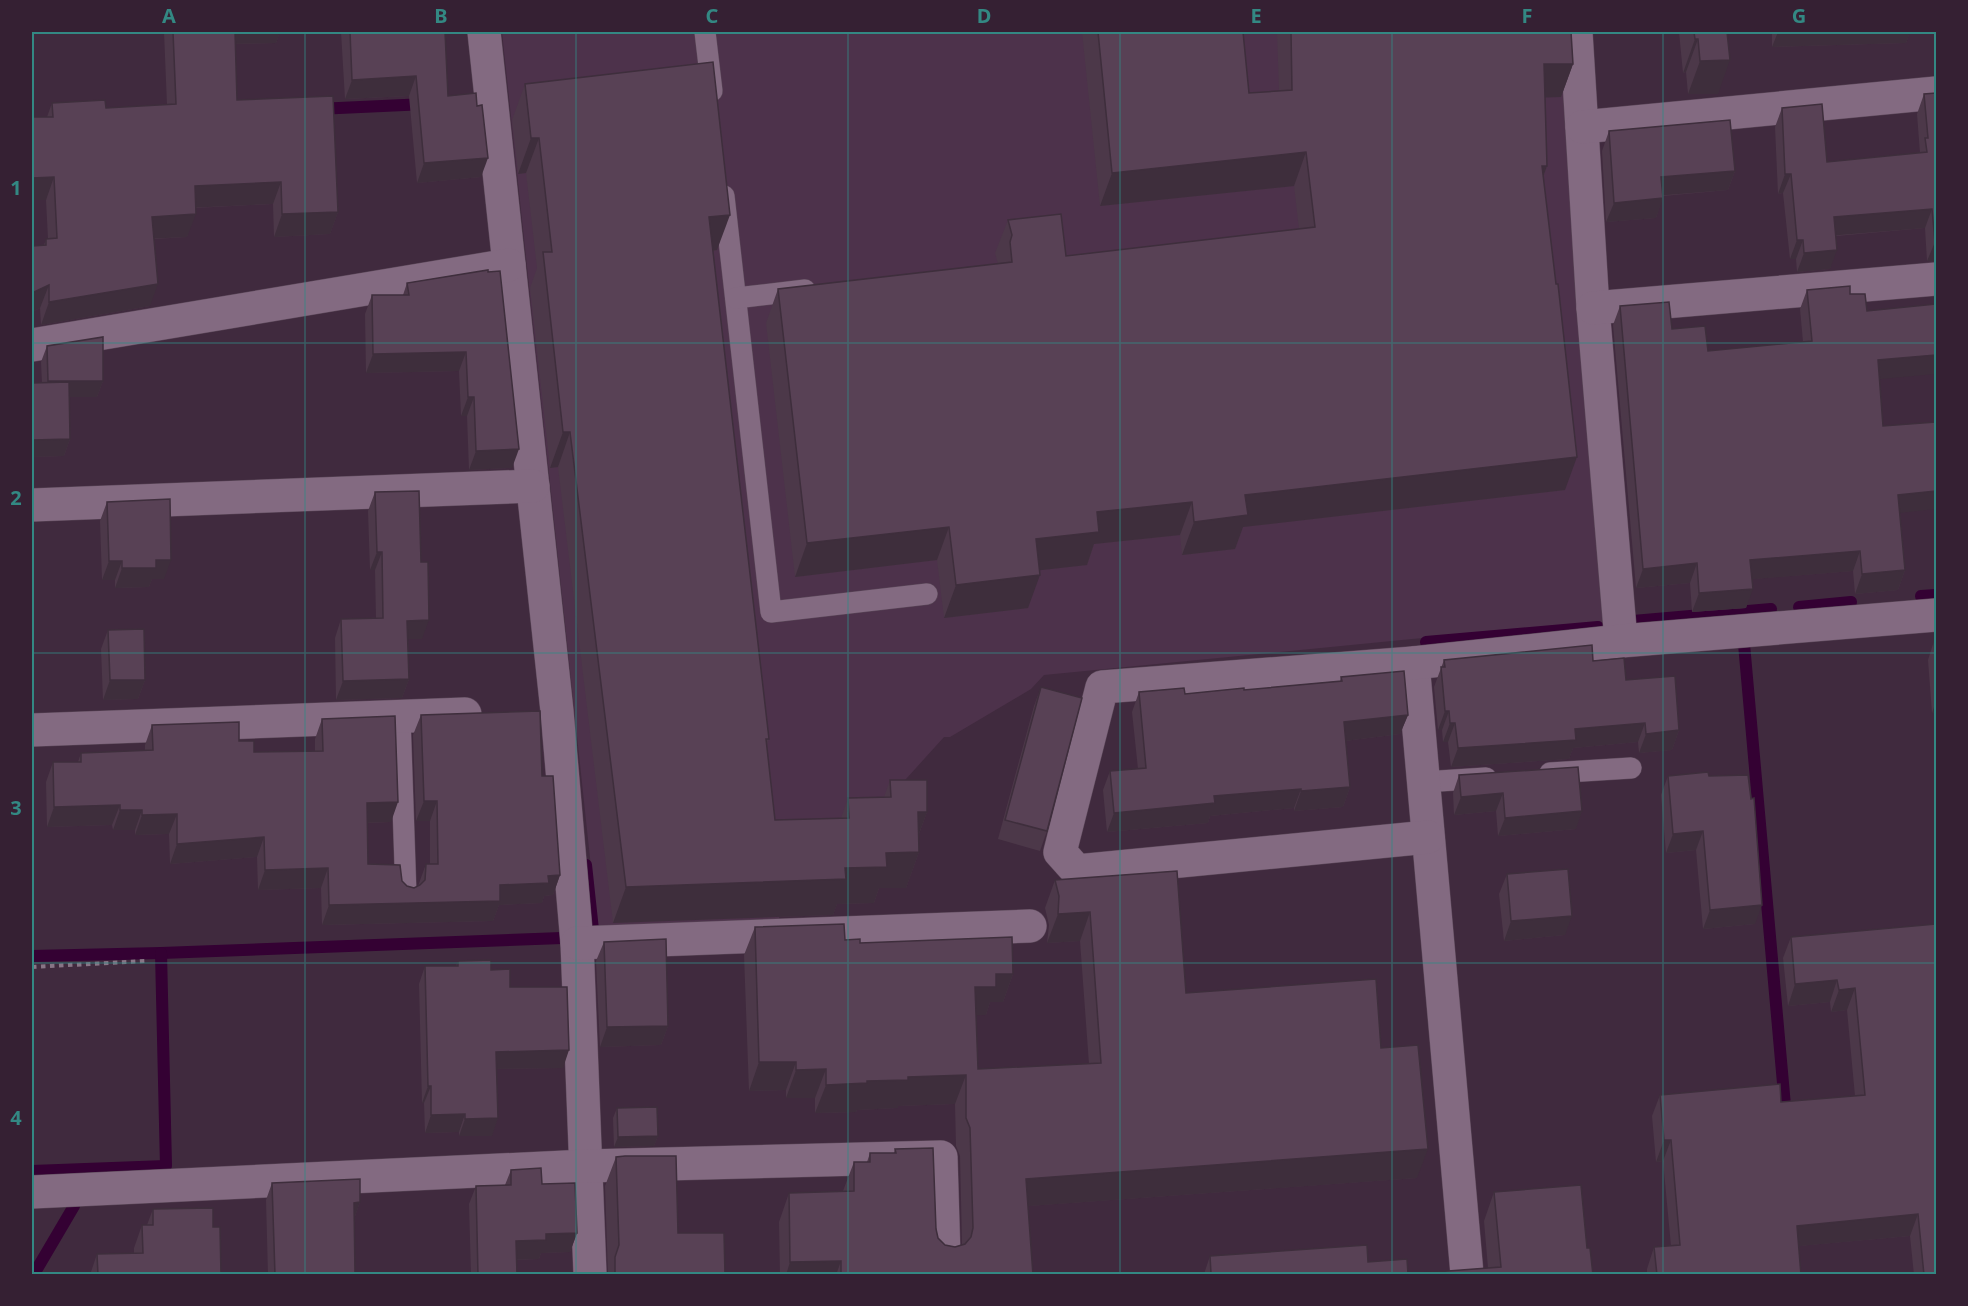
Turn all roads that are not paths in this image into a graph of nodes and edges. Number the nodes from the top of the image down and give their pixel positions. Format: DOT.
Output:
graph roads {
  1 [pos="484,32"];
  2 [pos="705,32"];
  3 [pos="1576,32"];
  4 [pos="1936,93"];
  5 [pos="714,112"];
  6 [pos="1582,127"];
  7 [pos="722,182"];
  8 [pos="509,265"];
  9 [pos="1936,279"];
  10 [pos="827,287"];
  11 [pos="735,297"];
  12 [pos="1593,308"];
  13 [pos="32,345"];
  14 [pos="533,486"];
  15 [pos="32,505"];
  16 [pos="927,594"];
  17 [pos="1936,615"];
  18 [pos="1621,641"];
  19 [pos="1413,663"];
  20 [pos="557,711"];
  21 [pos="523,712"];
  22 [pos="490,713"];
  23 [pos="400,717"];
  24 [pos="32,730"];
  25 [pos="1631,768"];
  26 [pos="1527,775"];
  27 [pos="1504,777"];
  28 [pos="1423,782"];
  29 [pos="1428,837"];
  30 [pos="406,895"];
  31 [pos="1030,926"];
  32 [pos="577,943"];
  33 [pos="586,1166"];
  34 [pos="32,1192"];
  35 [pos="944,1257"];
  36 [pos="590,1275"];
  37 [pos="1467,1275"];
  1 -- 8 [label="street"];
  2 -- 5 [label="lane"];
  3 -- 6 [label="street"];
  4 -- 6 [label="street"];
  6 -- 12 [label="street"];
  7 -- 11 [label="lane"];
  8 -- 13 [label="street"];
  8 -- 14 [label="street"];
  9 -- 12 [label="street"];
  10 -- 11 [label="lane"];
  11 -- 16 [label="lane"];
  12 -- 18 [label="street"];
  14 -- 15 [label="street"];
  14 -- 20 [label="street"];
  17 -- 18 [label="street"];
  18 -- 19 [label="street"];
  19 -- 28 [label="street"];
  19 -- 29 [label="street"];
  20 -- 21 [label="street"];
  20 -- 32 [label="street"];
  22 -- 23 [label="street"];
  23 -- 24 [label="street"];
  23 -- 30 [label="lane"];
  25 -- 26 [label="lane"];
  27 -- 28 [label="lane"];
  28 -- 29 [label="street"];
  29 -- 37 [label="street"];
  31 -- 32 [label="street"];
  32 -- 33 [label="street"];
  33 -- 34 [label="street"];
  33 -- 35 [label="street"];
  33 -- 36 [label="street"];
}
